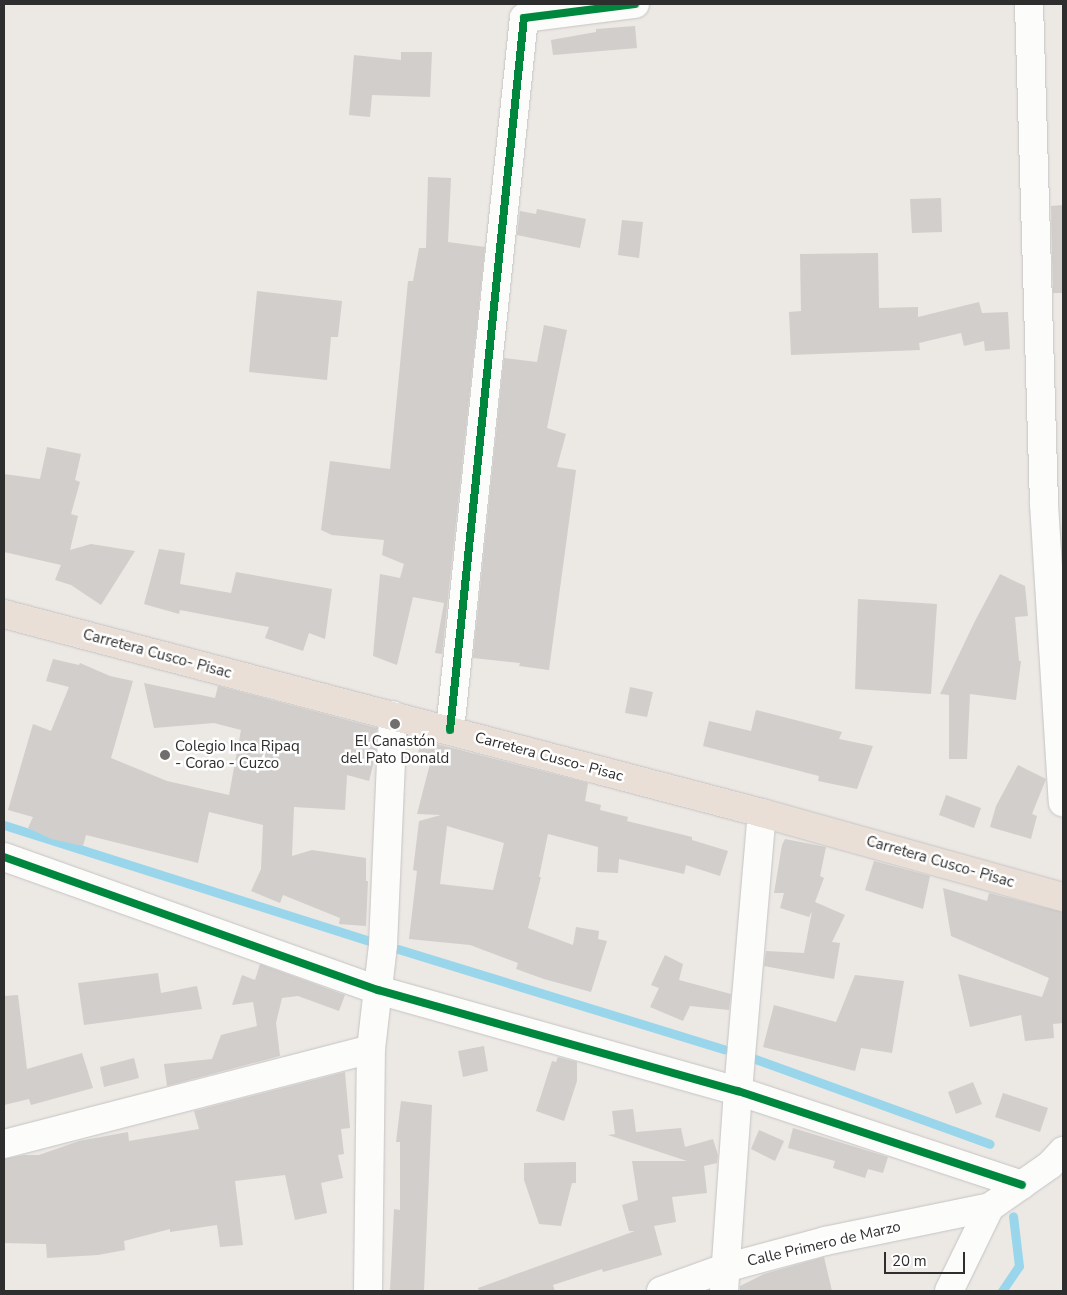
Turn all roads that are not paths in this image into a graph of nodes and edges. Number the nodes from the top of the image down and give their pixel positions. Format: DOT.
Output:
graph roads {
  1 [pos="635,4"];
  2 [pos="1029,4"];
  3 [pos="525,11"];
  4 [pos="4,614"];
  5 [pos="393,715"];
  6 [pos="450,730"];
  7 [pos="1063,802"];
  8 [pos="762,813"];
  9 [pos="4,857"];
  10 [pos="1063,897"];
  11 [pos="378,990"];
  12 [pos="371,1049"];
  13 [pos="738,1091"];
  14 [pos="4,1144"];
  15 [pos="1063,1151"];
  16 [pos="1022,1185"];
  17 [pos="990,1207"];
  18 [pos="725,1280"];
  19 [pos="368,1291"];
  20 [pos="661,1291"];
  21 [pos="950,1291"];
  1 -- 3 [label="street"];
  2 -- 7 [label="street"];
  3 -- 6 [label="street"];
  4 -- 5 [label="highway, Carretera Cusco- Pisac"];
  5 -- 6 [label="highway, Carretera Cusco- Pisac"];
  5 -- 11 [label="street"];
  6 -- 8 [label="highway, Carretera Cusco- Pisac"];
  8 -- 10 [label="highway, Carretera Cusco- Pisac"];
  8 -- 13 [label="street"];
  9 -- 11 [label="street"];
  11 -- 12 [label="street"];
  11 -- 13 [label="street"];
  12 -- 14 [label="street"];
  12 -- 19 [label="street"];
  13 -- 16 [label="street"];
  13 -- 18 [label="street"];
  15 -- 16 [label="street"];
  16 -- 17 [label="street"];
  17 -- 18 [label="street, Calle Primero de Marzo"];
  17 -- 21 [label="street"];
  18 -- 20 [label="street, Calle Primero de Marzo"];
}
